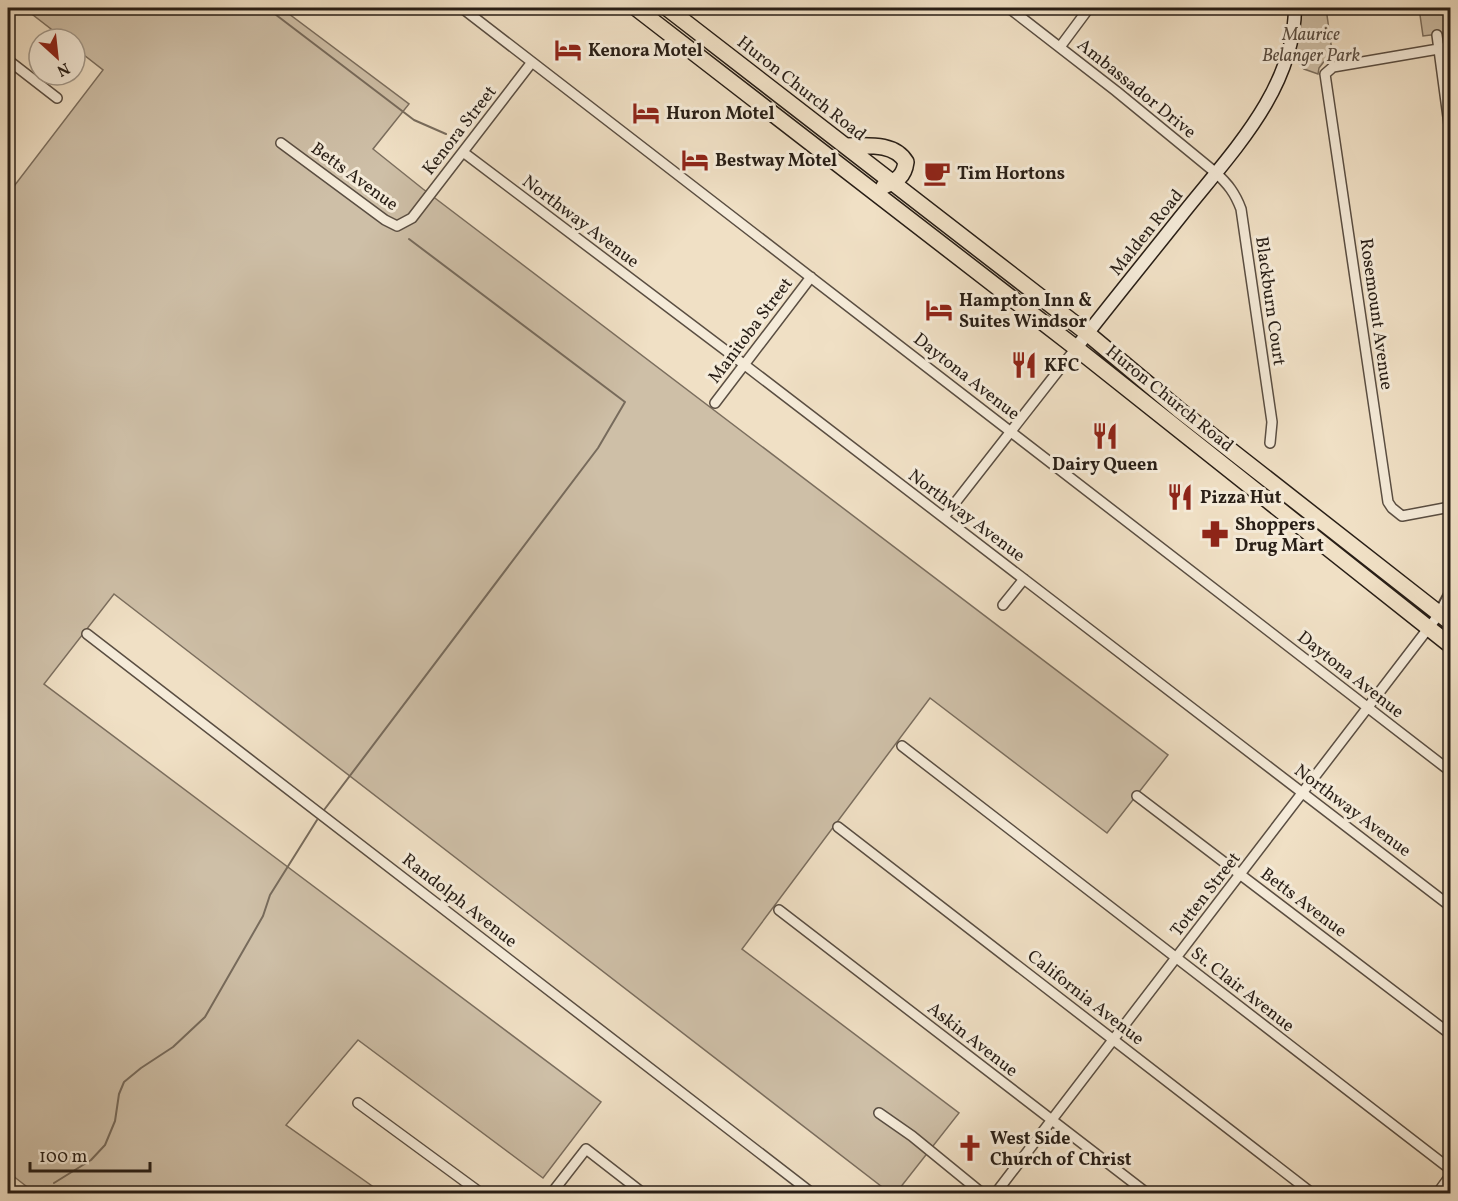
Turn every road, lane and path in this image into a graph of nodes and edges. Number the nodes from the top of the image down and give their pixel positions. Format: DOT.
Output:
graph roads {
  1 [pos="462,8"];
  2 [pos="636,8"];
  3 [pos="667,8"];
  4 [pos="1009,8"];
  5 [pos="1089,8"];
  6 [pos="1295,8"];
  7 [pos="1437,35"];
  8 [pos="1060,47"];
  9 [pos="1450,47"];
  10 [pos="1438,49"];
  11 [pos="8,60"];
  12 [pos="532,62"];
  13 [pos="57,98"];
  14 [pos="1450,132"];
  15 [pos="281,143"];
  16 [pos="846,146"];
  17 [pos="463,152"];
  18 [pos="1216,173"];
  19 [pos="892,182"];
  20 [pos="874,191"];
  21 [pos="412,218"];
  22 [pos="811,277"];
  23 [pos="1087,333"];
  24 [pos="1076,348"];
  25 [pos="744,364"];
  26 [pos="715,403"];
  27 [pos="1011,431"];
  28 [pos="1270,443"];
  29 [pos="1450,507"];
  30 [pos="944,517"];
  31 [pos="1024,579"];
  32 [pos="1450,594"];
  33 [pos="1003,605"];
  34 [pos="1445,618"];
  35 [pos="1429,628"];
  36 [pos="87,634"];
  37 [pos="1450,645"];
  38 [pos="1368,708"];
  39 [pos="902,746"];
  40 [pos="1450,771"];
  41 [pos="1303,792"];
  42 [pos="1137,796"];
  43 [pos="838,827"];
  44 [pos="1240,874"];
  45 [pos="1450,906"];
  46 [pos="779,910"];
  47 [pos="1176,958"];
  48 [pos="1450,1034"];
  49 [pos="1113,1040"];
  50 [pos="358,1103"];
  51 [pos="879,1113"];
  52 [pos="1052,1120"];
  53 [pos="1450,1169"];
  54 [pos="1450,1176"];
  55 [pos="482,1194"];
  56 [pos="551,1194"];
  57 [pos="644,1194"];
  58 [pos="813,1194"];
  59 [pos="983,1194"];
  60 [pos="995,1194"];
  61 [pos="1148,1194"];
  62 [pos="1313,1194"];
  63 [pos="1437,1194"];
  1 -- 12 [label="street, Daytona Avenue"];
  2 -- 20 [label="highway, Huron Church Road"];
  3 -- 16 [label="highway, Huron Church Road"];
  4 -- 8 [label="street, Ambassador Drive"];
  5 -- 8 [label="street"];
  6 -- 18 [label="main road, Malden Road"];
  7 -- 10 [label="street"];
  8 -- 18 [label="street, Ambassador Drive"];
  9 -- 10 [label="street"];
  10 -- 14 [label="street"];
  10 -- 29 [label="street, Rosemount Avenue"];
  11 -- 13 [label="street"];
  12 -- 17 [label="street, Kenora Street"];
  12 -- 22 [label="street, Daytona Avenue"];
  15 -- 21 [label="street, Betts Avenue"];
  16 -- 19 [label="highway, Huron Church Road"];
  16 -- 19 [label="highway"];
  17 -- 21 [label="street, Kenora Street"];
  17 -- 25 [label="street, Northway Avenue"];
  18 -- 23 [label="main road, Malden Road"];
  18 -- 28 [label="street, Blackburn Court"];
  19 -- 20 [label="highway"];
  19 -- 23 [label="highway, Huron Church Road"];
  20 -- 24 [label="highway, Huron Church Road"];
  22 -- 25 [label="street, Manitoba Street"];
  22 -- 27 [label="street, Daytona Avenue"];
  23 -- 24 [label="main road, Malden Road"];
  23 -- 34 [label="highway, Huron Church Road"];
  24 -- 27 [label="street, Malden Road"];
  24 -- 35 [label="highway, Huron Church Road"];
  25 -- 26 [label="street, Manitoba Street"];
  25 -- 30 [label="street, Northway Avenue"];
  27 -- 30 [label="street, Malden Road"];
  27 -- 38 [label="street, Daytona Avenue"];
  30 -- 31 [label="street, Northway Avenue"];
  31 -- 33 [label="street"];
  31 -- 41 [label="street, Northway Avenue"];
  32 -- 34 [label="street"];
  34 -- 35 [label="street, Totten Street"];
  35 -- 37 [label="highway, Huron Church Road"];
  35 -- 38 [label="street, Totten Street"];
  36 -- 58 [label="street, Randolph Avenue"];
  38 -- 40 [label="street, Daytona Avenue"];
  38 -- 41 [label="street, Totten Street"];
  39 -- 47 [label="street, St. Clair Avenue"];
  41 -- 44 [label="street, Totten Street"];
  41 -- 45 [label="street, Northway Avenue"];
  42 -- 44 [label="street, Betts Avenue"];
  43 -- 49 [label="street, California Avenue"];
  44 -- 47 [label="street, Totten Street"];
  44 -- 48 [label="street, Betts Avenue"];
  46 -- 52 [label="street, Askin Avenue"];
  47 -- 49 [label="street, Totten Street"];
  47 -- 53 [label="street, St. Clair Avenue"];
  49 -- 52 [label="street, Totten Street"];
  49 -- 62 [label="street, California Avenue"];
  50 -- 55 [label="street"];
  51 -- 59 [label="street"];
  52 -- 60 [label="street, Totten Street"];
  52 -- 61 [label="street, Askin Avenue"];
  54 -- 63 [label="street"];
  56 -- 57 [label="street"];
}
